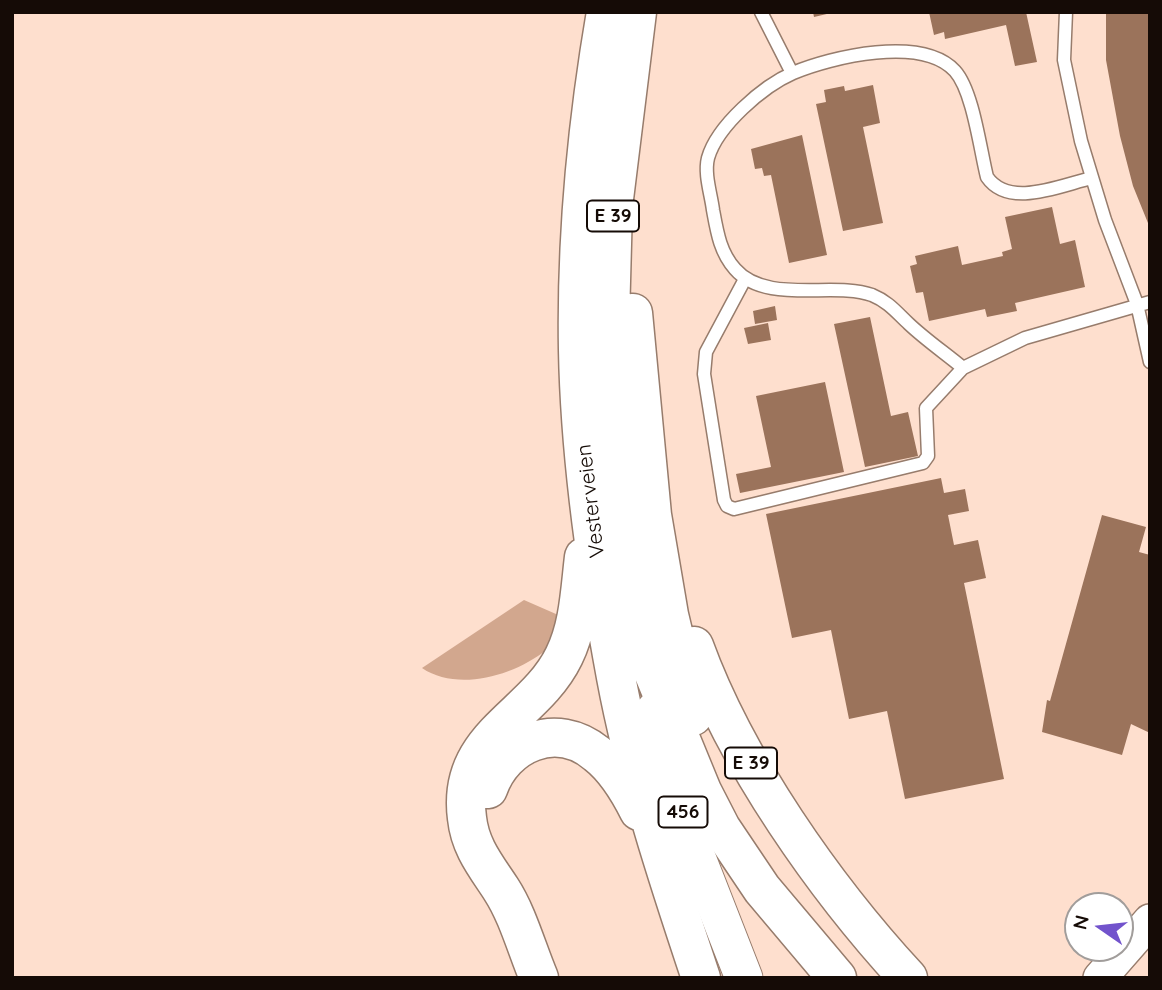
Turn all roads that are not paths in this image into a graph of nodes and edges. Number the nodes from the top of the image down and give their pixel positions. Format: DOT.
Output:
graph roads {
  1 [pos="606,12"];
  2 [pos="637,12"];
  3 [pos="653,12"];
  4 [pos="761,12"];
  5 [pos="1066,12"];
  6 [pos="792,73"];
  7 [pos="1092,178"];
  8 [pos="745,279"];
  9 [pos="1143,303"];
  10 [pos="1150,322"];
  11 [pos="1150,362"];
  12 [pos="963,368"];
  13 [pos="591,499"];
  14 [pos="652,515"];
  15 [pos="640,640"];
  16 [pos="660,855"];
  17 [pos="502,890"];
  18 [pos="1150,921"];
  19 [pos="539,978"];
  20 [pos="701,978"];
  21 [pos="744,978"];
  22 [pos="837,978"];
  23 [pos="843,978"];
  24 [pos="908,978"];
  25 [pos="1100,978"];
  1 -- 13 [label="highway, Vesterveien / E 39"];
  2 -- 15 [label="highway, Vesterveien / E 39"];
  3 -- 14 [label="highway, E 39"];
  4 -- 6 [label="lane"];
  5 -- 7 [label="lane"];
  6 -- 7 [label="lane"];
  6 -- 8 [label="lane"];
  7 -- 9 [label="lane"];
  8 -- 12 [label="lane"];
  8 -- 12 [label="lane"];
  9 -- 10 [label="lane"];
  9 -- 11 [label="lane"];
  9 -- 12 [label="lane"];
  13 -- 16 [label="highway, Vesterveien / E 39"];
  13 -- 17 [label="highway, E 39"];
  14 -- 23 [label="highway, E 39"];
  14 -- 24 [label="highway, E 39"];
  15 -- 21 [label="main road, Vesterveien / 456"];
  15 -- 22 [label="highway, Vesterveien / E 39"];
  16 -- 17 [label="highway, E 39"];
  16 -- 20 [label="highway, Vesterveien / E 39"];
  17 -- 19 [label="highway, E 39"];
  18 -- 25 [label="street"];
}
